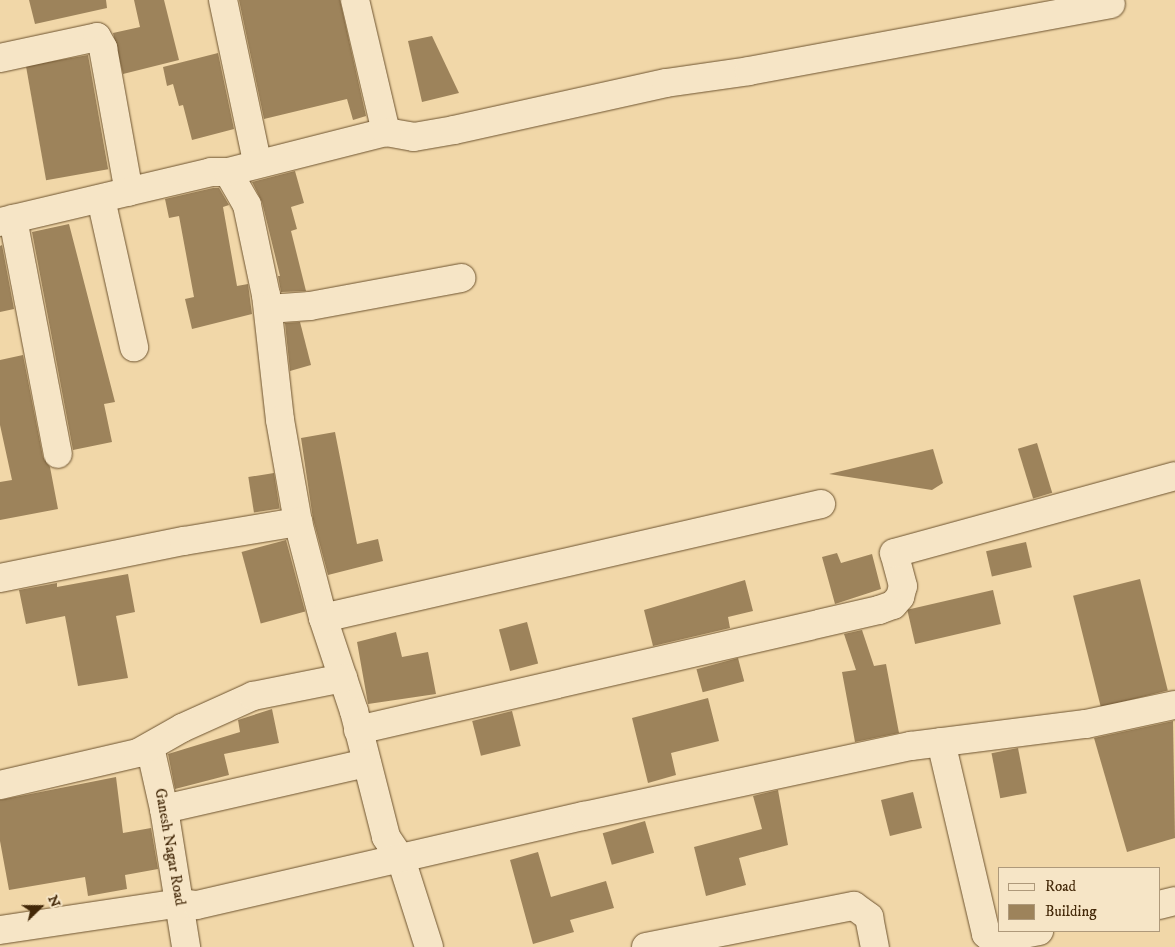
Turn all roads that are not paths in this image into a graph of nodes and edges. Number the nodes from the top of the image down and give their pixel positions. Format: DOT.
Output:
graph roads {
  1 [pos="223,0"];
  2 [pos="355,0"];
  3 [pos="1111,4"];
  4 [pos="0,58"];
  5 [pos="386,132"];
  6 [pos="257,162"];
  7 [pos="228,172"];
  8 [pos="129,192"];
  9 [pos="101,198"];
  10 [pos="7,220"];
  11 [pos="461,278"];
  12 [pos="268,309"];
  13 [pos="134,347"];
  14 [pos="58,454"];
  15 [pos="1175,476"];
  16 [pos="821,504"];
  17 [pos="298,522"];
  18 [pos="0,578"];
  19 [pos="323,618"];
  20 [pos="343,678"];
  21 [pos="1175,705"];
  22 [pos="358,730"];
  23 [pos="941,742"];
  24 [pos="150,747"];
  25 [pos="367,763"];
  26 [pos="0,785"];
  27 [pos="164,809"];
  28 [pos="401,859"];
  29 [pos="1175,901"];
  30 [pos="180,903"];
  31 [pos="1160,904"];
  32 [pos="0,930"];
  33 [pos="1034,932"];
  34 [pos="186,947"];
  35 [pos="428,947"];
  36 [pos="646,947"];
  37 [pos="875,947"];
  1 -- 6 [label="street"];
  2 -- 5 [label="street"];
  3 -- 5 [label="street"];
  4 -- 8 [label="street"];
  5 -- 6 [label="street"];
  6 -- 7 [label="street"];
  7 -- 8 [label="street"];
  7 -- 12 [label="street"];
  8 -- 9 [label="street"];
  9 -- 10 [label="street"];
  9 -- 13 [label="street"];
  10 -- 14 [label="street"];
  11 -- 12 [label="street"];
  12 -- 17 [label="street"];
  15 -- 22 [label="street"];
  16 -- 19 [label="street"];
  17 -- 18 [label="street"];
  17 -- 19 [label="street"];
  19 -- 20 [label="street"];
  20 -- 22 [label="street"];
  20 -- 24 [label="street"];
  21 -- 23 [label="street"];
  22 -- 25 [label="street"];
  23 -- 28 [label="street"];
  23 -- 33 [label="street"];
  24 -- 26 [label="street"];
  24 -- 27 [label="street, Ganesh Nagar Road"];
  25 -- 27 [label="street"];
  25 -- 28 [label="street"];
  27 -- 30 [label="street, Ganesh Nagar Road"];
  28 -- 30 [label="street"];
  28 -- 35 [label="street"];
  29 -- 31 [label="street"];
  30 -- 32 [label="street"];
  30 -- 34 [label="street, Ganesh Nagar Road"];
  36 -- 37 [label="street"];
}
